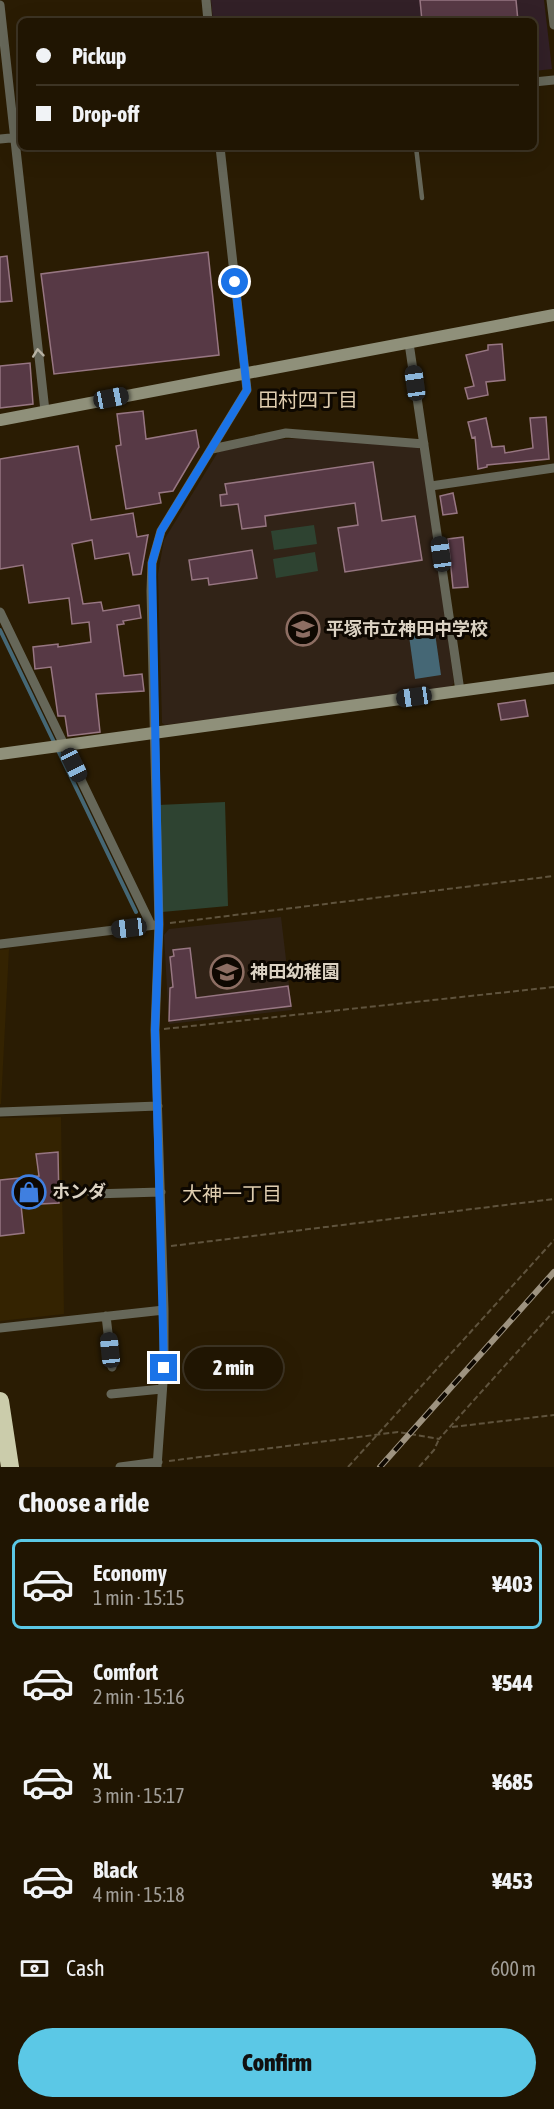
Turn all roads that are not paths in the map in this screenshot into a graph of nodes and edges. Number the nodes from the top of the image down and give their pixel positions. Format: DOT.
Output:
graph roads {
  1 [pos="206,0"];
  2 [pos="551,0"];
  3 [pos="0,5"];
  4 [pos="208,18"];
  5 [pos="554,25"];
  6 [pos="554,80"];
  7 [pos="537,82"];
  8 [pos="18,137"];
  9 [pos="0,139"];
  10 [pos="19,150"];
  11 [pos="220,150"];
  12 [pos="416,150"];
  13 [pos="422,198"];
  14 [pos="554,315"];
  15 [pos="409,343"];
  16 [pos="244,373"];
  17 [pos="45,411"];
  18 [pos="0,420"];
  19 [pos="424,444"];
  20 [pos="212,449"];
  21 [pos="554,468"];
  22 [pos="431,486"];
  23 [pos="0,612"];
  24 [pos="554,678"];
  25 [pos="460,691"];
  26 [pos="154,732"];
  27 [pos="64,745"];
  28 [pos="0,754"];
  29 [pos="155,925"];
  30 [pos="0,944"];
  31 [pos="158,1106"];
  32 [pos="0,1112"];
  33 [pos="161,1192"];
  34 [pos="92,1194"];
  35 [pos="164,1310"];
  36 [pos="106,1316"];
  37 [pos="0,1328"];
  38 [pos="111,1367"];
  39 [pos="162,1389"];
  40 [pos="111,1394"];
  41 [pos="0,1401"];
  42 [pos="157,1465"];
  43 [pos="10,1467"];
  44 [pos="120,1467"];
  1 -- 4 [label="street"];
  2 -- 5 [label="street"];
  3 -- 8 [label="street"];
  6 -- 7 [label="street"];
  8 -- 9 [label="street"];
  17 -- 10 [label="street, one-way"];
  11 -- 16 [label="street"];
  12 -- 13 [label="lane"];
  14 -- 15 [label="street"];
  15 -- 16 [label="street"];
  15 -- 19 [label="street"];
  16 -- 17 [label="street"];
  16 -- 20 [label="street"];
  17 -- 18 [label="street"];
  19 -- 20 [label="street"];
  19 -- 22 [label="street"];
  20 -- 26 [label="street"];
  21 -- 22 [label="street"];
  22 -- 25 [label="street"];
  23 -- 27 [label="street"];
  24 -- 25 [label="street"];
  25 -- 26 [label="street"];
  26 -- 27 [label="street"];
  26 -- 29 [label="street"];
  27 -- 28 [label="street"];
  27 -- 29 [label="street"];
  29 -- 30 [label="street"];
  29 -- 31 [label="street"];
  31 -- 32 [label="street"];
  31 -- 33 [label="street"];
  33 -- 34 [label="street"];
  33 -- 35 [label="street"];
  35 -- 36 [label="street"];
  35 -- 39 [label="street"];
  36 -- 37 [label="street"];
  36 -- 38 [label="street"];
  39 -- 40 [label="street"];
  39 -- 42 [label="street"];
  41 -- 43 [label="highway"];
  42 -- 44 [label="street"];
}
